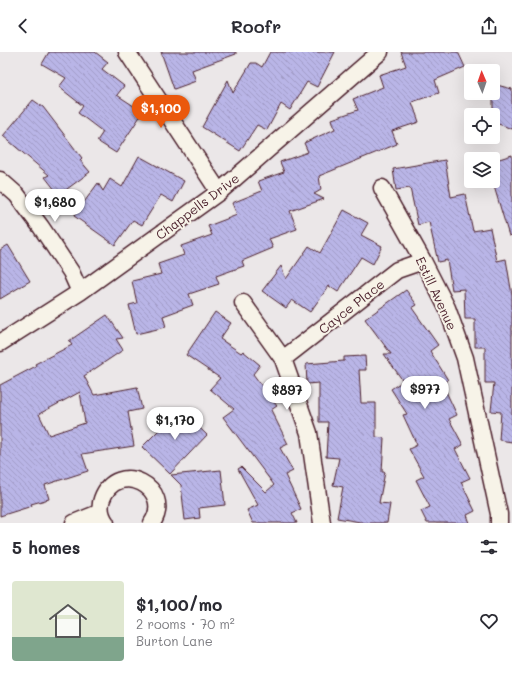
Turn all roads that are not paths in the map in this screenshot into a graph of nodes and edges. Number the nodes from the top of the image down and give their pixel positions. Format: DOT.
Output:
graph roads {
  1 [pos="127,52"];
  2 [pos="380,52"];
  3 [pos="0,180"];
  4 [pos="382,188"];
  5 [pos="219,192"];
  6 [pos="423,260"];
  7 [pos="80,292"];
  8 [pos="243,303"];
  9 [pos="0,343"];
  10 [pos="283,359"];
  11 [pos="103,518"];
  12 [pos="74,523"];
  13 [pos="152,523"];
  14 [pos="322,523"];
  15 [pos="500,523"];
  1 -- 5 [label="street"];
  2 -- 5 [label="street, Chappells Drive"];
  3 -- 7 [label="street"];
  4 -- 6 [label="street, Estill Avenue"];
  5 -- 7 [label="street, Chappells Drive"];
  6 -- 10 [label="street, Cayce Place"];
  6 -- 15 [label="street, Estill Avenue"];
  7 -- 9 [label="street, Chappells Drive"];
  8 -- 10 [label="street"];
  10 -- 14 [label="street"];
  11 -- 12 [label="street"];
  11 -- 13 [label="street"];
}
